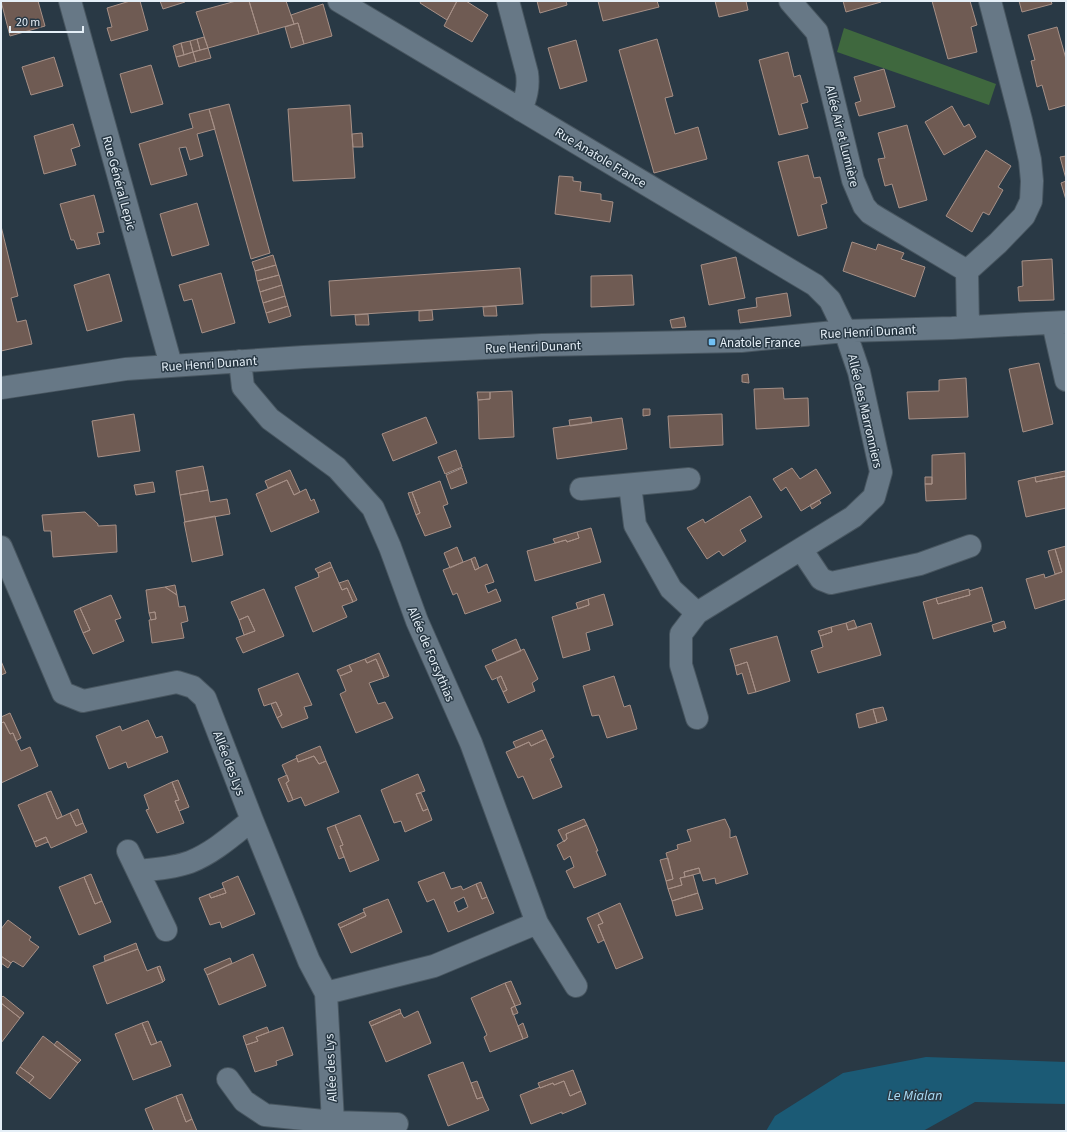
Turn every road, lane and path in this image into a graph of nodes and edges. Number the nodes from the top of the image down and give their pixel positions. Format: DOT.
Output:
graph roads {
  1 [pos="70,1"];
  2 [pos="339,1"];
  3 [pos="508,1"];
  4 [pos="790,1"];
  5 [pos="990,1"];
  6 [pos="521,110"];
  7 [pos="968,271"];
  8 [pos="1060,323"];
  9 [pos="968,327"];
  10 [pos="845,330"];
  11 [pos="240,361"];
  12 [pos="171,365"];
  13 [pos="1066,380"];
  14 [pos="1,388"];
  15 [pos="690,479"];
  16 [pos="630,485"];
  17 [pos="580,489"];
  18 [pos="970,546"];
  19 [pos="1,547"];
  20 [pos="801,549"];
  21 [pos="697,613"];
  22 [pos="697,718"];
  23 [pos="252,820"];
  24 [pos="128,851"];
  25 [pos="138,871"];
  26 [pos="537,923"];
  27 [pos="166,930"];
  28 [pos="576,986"];
  29 [pos="326,993"];
  30 [pos="228,1079"];
  31 [pos="333,1122"];
  32 [pos="397,1124"];
  1 -- 12 [label="street, Rue Général Lepic"];
  2 -- 6 [label="street, Rue Anatole France"];
  3 -- 6 [label="street"];
  4 -- 7 [label="street, Allée Air et Lumière"];
  5 -- 7 [label="street"];
  6 -- 10 [label="street, Rue Anatole France"];
  7 -- 9 [label="street"];
  8 -- 9 [label="street, Rue Henri Dunant"];
  8 -- 13 [label="street"];
  9 -- 10 [label="street, Rue Henri Dunant"];
  10 -- 11 [label="street, Rue Henri Dunant"];
  10 -- 20 [label="street, Allée des Marronniers"];
  11 -- 12 [label="street, Rue Henri Dunant"];
  11 -- 26 [label="street, Allée de Forsythias"];
  12 -- 14 [label="street, Rue Henri Dunant"];
  15 -- 16 [label="street"];
  16 -- 17 [label="street"];
  16 -- 21 [label="street"];
  18 -- 20 [label="street"];
  19 -- 23 [label="street, Allée des Lys"];
  20 -- 21 [label="street, Allée des Marronniers"];
  21 -- 22 [label="street, Allée des Marronniers"];
  23 -- 25 [label="street"];
  23 -- 29 [label="street, Allée des Lys"];
  24 -- 25 [label="street"];
  25 -- 27 [label="street"];
  26 -- 28 [label="street, Allée de Forsythias"];
  26 -- 29 [label="street"];
  29 -- 31 [label="street, Allée des Lys"];
  30 -- 31 [label="street"];
  31 -- 32 [label="street"];
}
